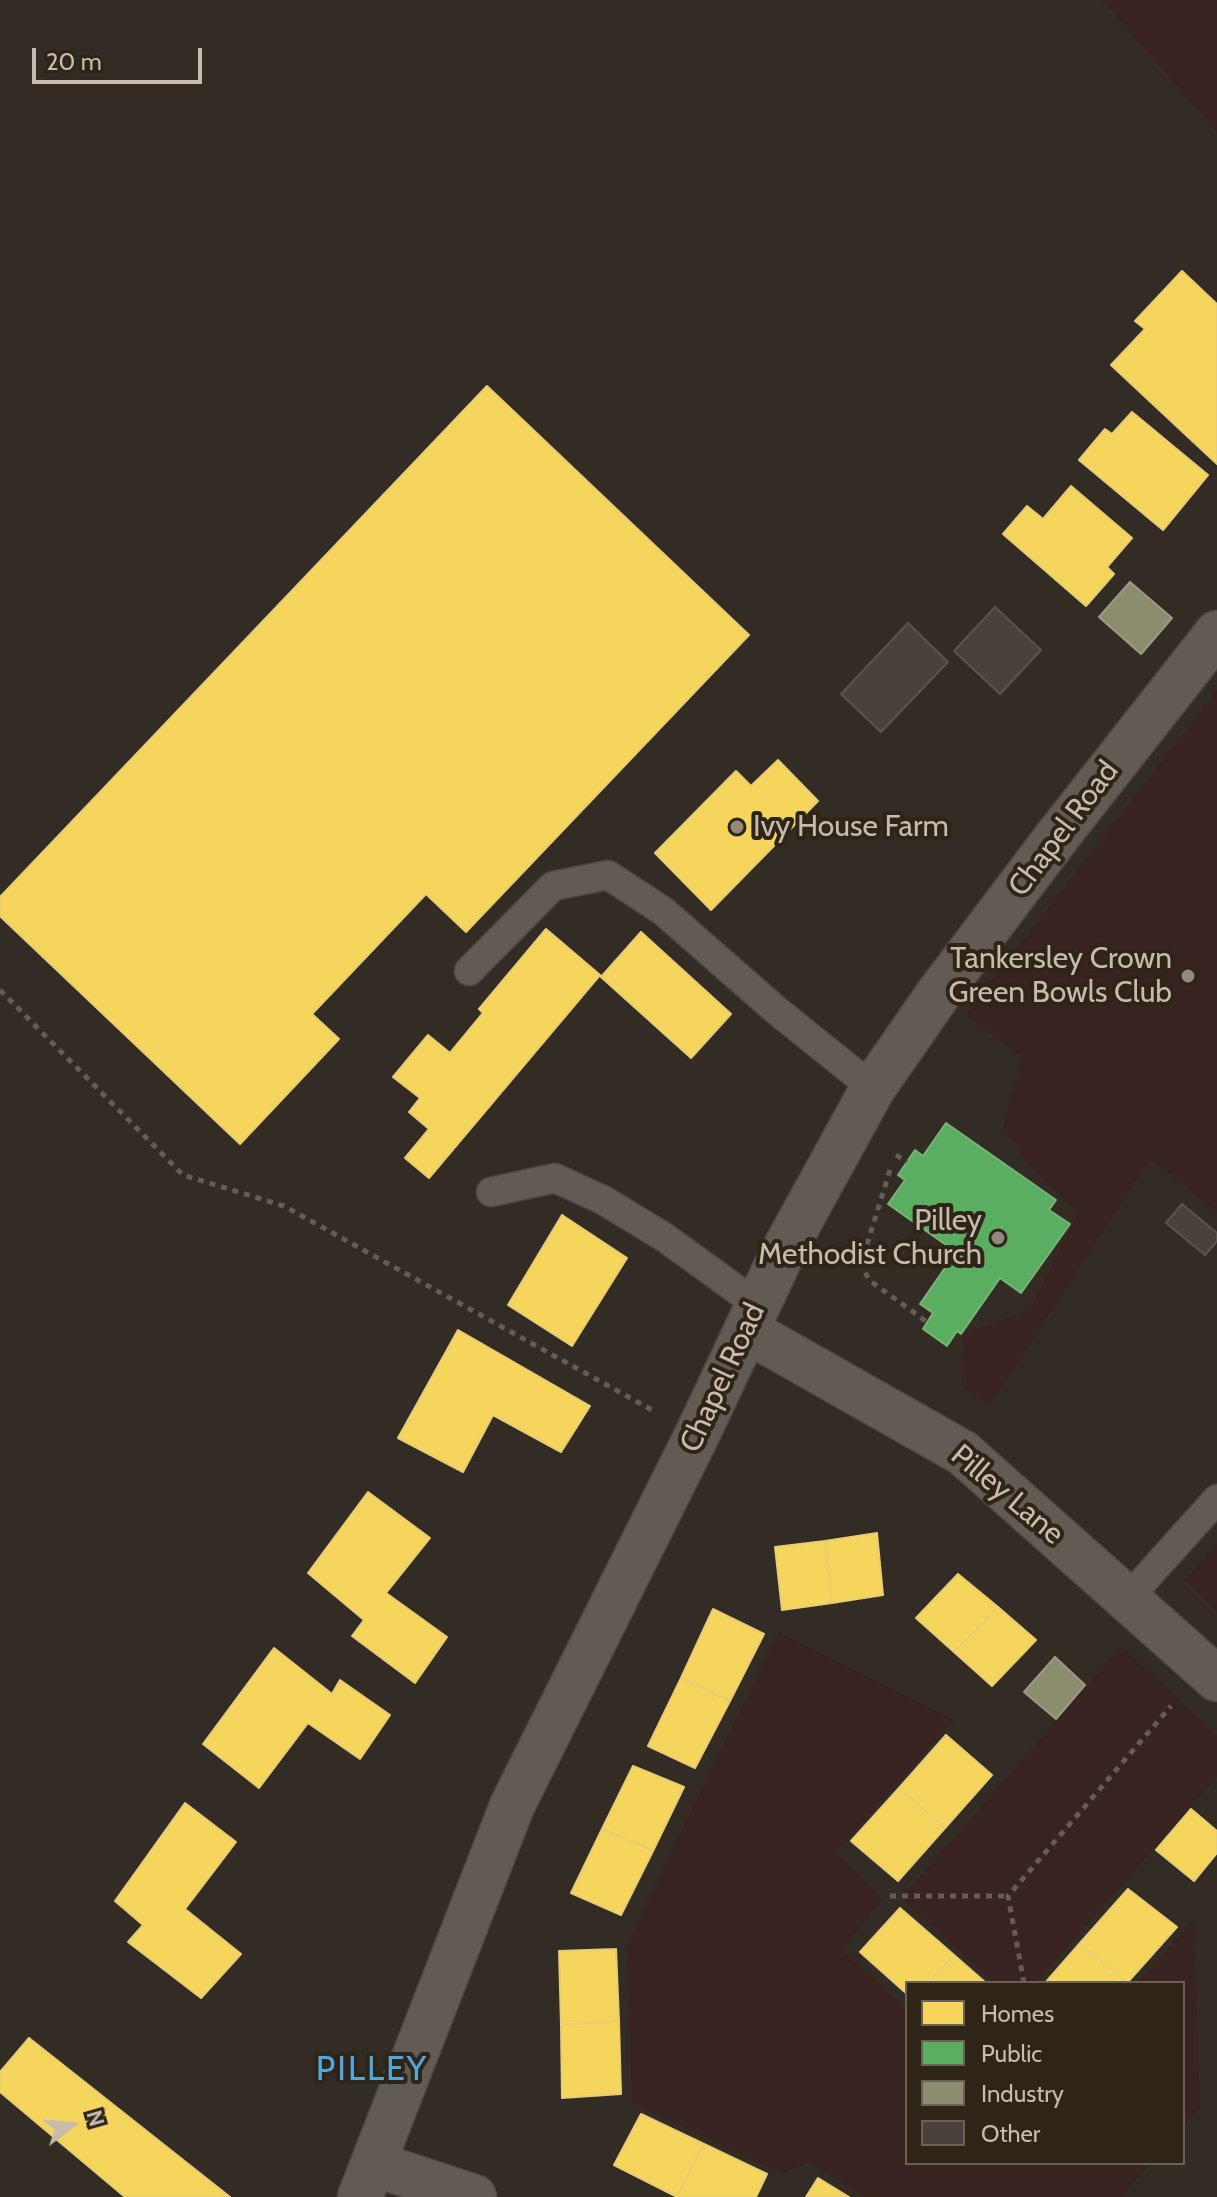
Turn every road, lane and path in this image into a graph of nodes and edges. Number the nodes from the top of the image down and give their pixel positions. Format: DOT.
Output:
graph roads {
  1 [pos="1217,633"];
  2 [pos="469,971"];
  3 [pos="0,990"];
  4 [pos="873,1088"];
  5 [pos="896,1154"];
  6 [pos="491,1192"];
  7 [pos="752,1318"];
  8 [pos="927,1322"];
  9 [pos="697,1435"];
  10 [pos="1217,1499"];
  11 [pos="1128,1598"];
  12 [pos="1210,1673"];
  13 [pos="890,1896"];
  14 [pos="1008,1896"];
  15 [pos="1024,1981"];
  16 [pos="367,2180"];
  17 [pos="474,2197"];
  1 -- 4 [label="street, Chapel Road"];
  2 -- 4 [label="lane"];
  3 -- 9 [label="path"];
  4 -- 7 [label="street, Chapel Road"];
  5 -- 8 [label="path"];
  6 -- 7 [label="lane"];
  7 -- 9 [label="street, Chapel Road"];
  7 -- 11 [label="street, Pilley Lane"];
  9 -- 16 [label="street, Chapel Road"];
  10 -- 11 [label="lane"];
  11 -- 12 [label="street, Pilley Lane"];
  12 -- 14 [label="path"];
  13 -- 14 [label="path"];
  14 -- 15 [label="path"];
  16 -- 17 [label="street"];
}
